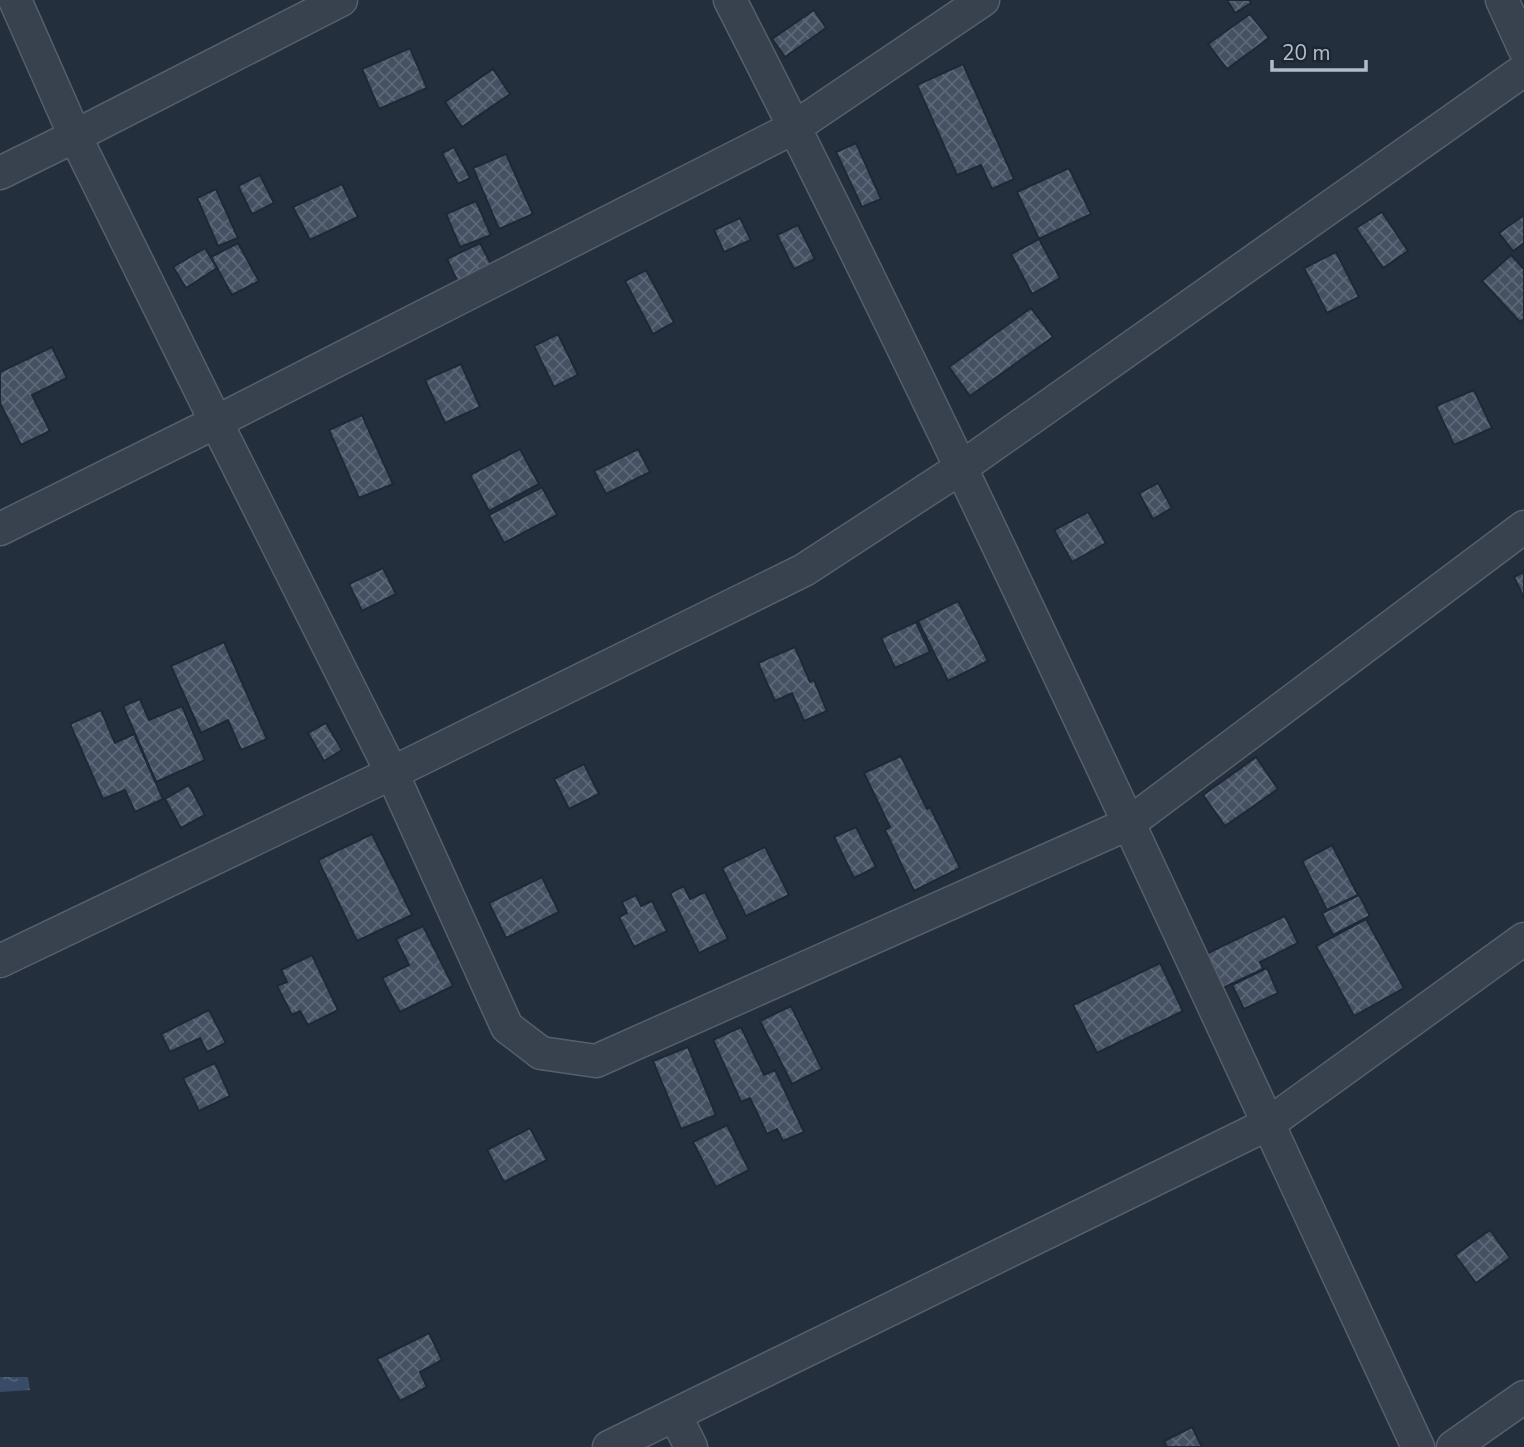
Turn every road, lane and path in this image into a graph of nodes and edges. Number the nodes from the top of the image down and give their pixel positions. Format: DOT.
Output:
graph roads {
  1 [pos="15,0"];
  2 [pos="341,0"];
  3 [pos="730,0"];
  4 [pos="983,0"];
  5 [pos="1502,0"];
  6 [pos="1524,48"];
  7 [pos="1524,70"];
  8 [pos="795,127"];
  9 [pos="75,136"];
  10 [pos="0,173"];
  11 [pos="216,422"];
  12 [pos="962,467"];
  13 [pos="1524,527"];
  14 [pos="0,529"];
  15 [pos="392,773"];
  16 [pos="1128,824"];
  17 [pos="1524,939"];
  18 [pos="0,961"];
  19 [pos="1268,1124"];
  20 [pos="1524,1397"];
  21 [pos="675,1415"];
  22 [pos="609,1447"];
  23 [pos="691,1447"];
  24 [pos="1418,1447"];
  25 [pos="1452,1447"];
  1 -- 9 [label="street"];
  2 -- 9 [label="street"];
  3 -- 8 [label="street"];
  4 -- 8 [label="street"];
  5 -- 6 [label="street"];
  7 -- 12 [label="street"];
  8 -- 11 [label="street"];
  8 -- 12 [label="street"];
  9 -- 10 [label="street"];
  9 -- 11 [label="street"];
  11 -- 14 [label="street"];
  11 -- 15 [label="street"];
  12 -- 15 [label="street"];
  12 -- 16 [label="street"];
  13 -- 16 [label="street"];
  15 -- 16 [label="street"];
  15 -- 18 [label="street"];
  16 -- 19 [label="street"];
  17 -- 19 [label="street"];
  19 -- 21 [label="street"];
  19 -- 24 [label="street"];
  20 -- 25 [label="street"];
  21 -- 22 [label="street"];
  21 -- 23 [label="street"];
}
